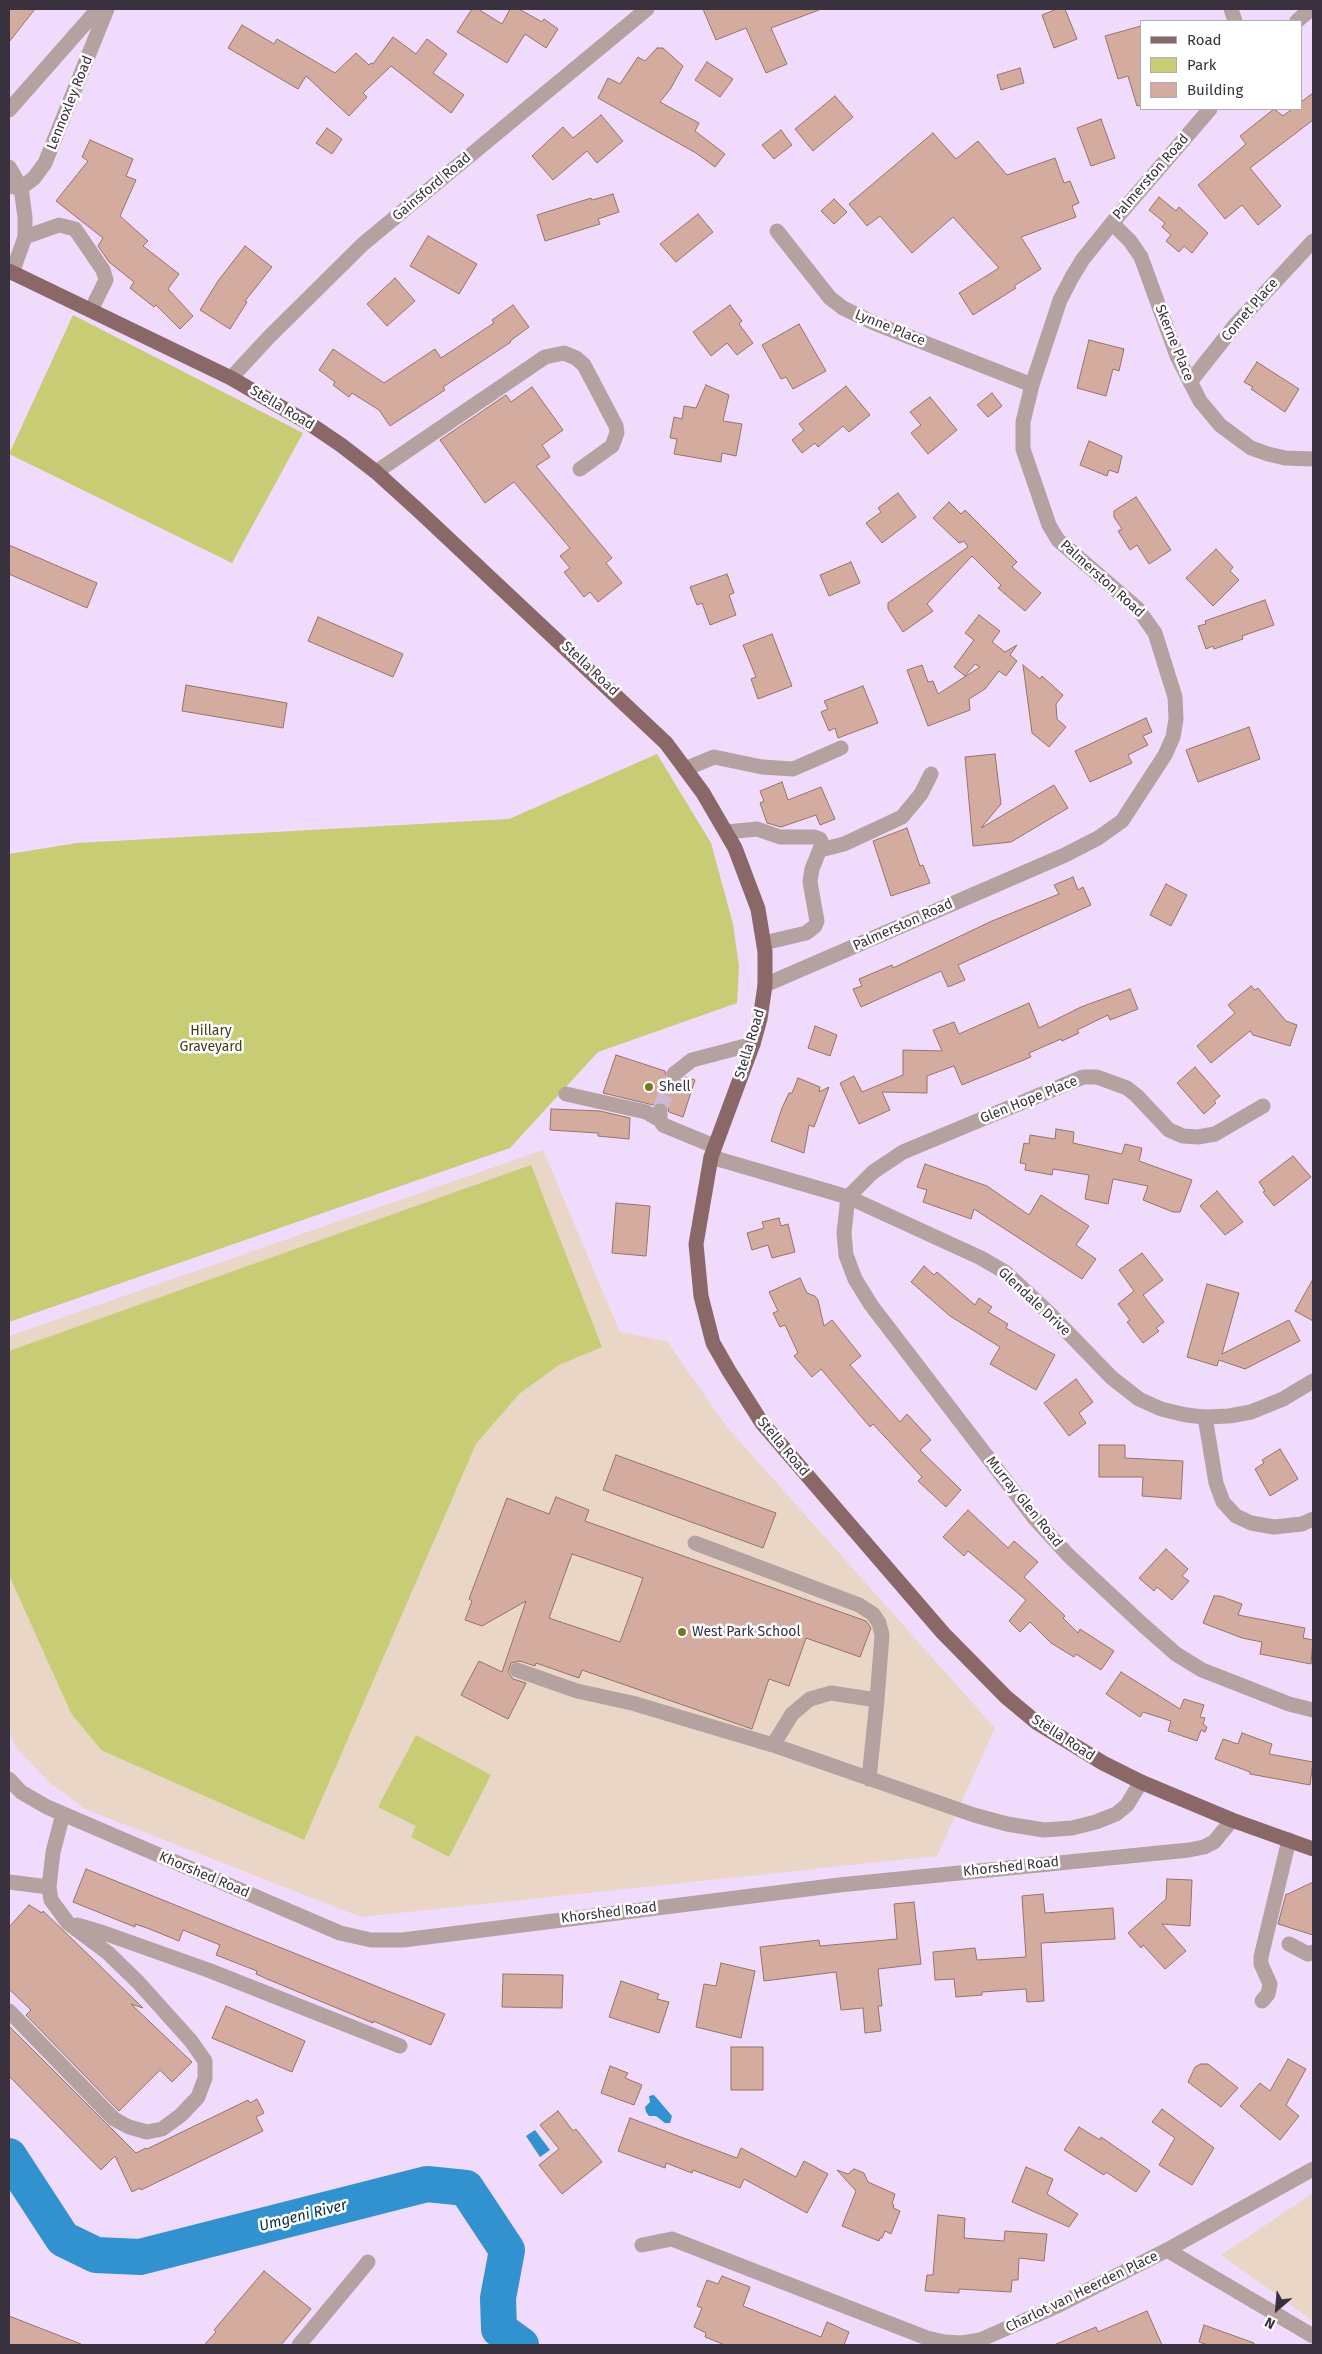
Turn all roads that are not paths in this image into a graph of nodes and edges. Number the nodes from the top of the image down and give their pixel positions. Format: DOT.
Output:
graph roads {
  1 [pos="98,9"];
  2 [pos="107,9"];
  3 [pos="647,9"];
  4 [pos="1311,9"];
  5 [pos="1298,20"];
  6 [pos="9,110"];
  7 [pos="1209,110"];
  8 [pos="9,167"];
  9 [pos="15,187"];
  10 [pos="1112,223"];
  11 [pos="777,232"];
  12 [pos="25,237"];
  13 [pos="1313,241"];
  14 [pos="11,272"];
  15 [pos="91,310"];
  16 [pos="231,378"];
  17 [pos="1190,382"];
  18 [pos="1032,385"];
  19 [pos="1313,458"];
  20 [pos="580,469"];
  21 [pos="376,472"];
  22 [pos="841,748"];
  23 [pos="685,769"];
  24 [pos="931,774"];
  25 [pos="727,832"];
  26 [pos="820,850"];
  27 [pos="764,943"];
  28 [pos="765,985"];
  29 [pos="753,1044"];
  30 [pos="674,1074"];
  31 [pos="566,1094"];
  32 [pos="1263,1106"];
  33 [pos="712,1152"];
  34 [pos="848,1197"];
  35 [pos="1313,1381"];
  36 [pos="1205,1417"];
  37 [pos="1313,1519"];
  38 [pos="695,1543"];
  39 [pos="517,1670"];
  40 [pos="877,1700"];
  41 [pos="1313,1710"];
  42 [pos="773,1745"];
  43 [pos="9,1779"];
  44 [pos="869,1779"];
  45 [pos="1141,1782"];
  46 [pos="63,1814"];
  47 [pos="1232,1820"];
  48 [pos="1289,1840"];
  49 [pos="1313,1849"];
  50 [pos="9,1882"];
  51 [pos="50,1887"];
  52 [pos="68,1923"];
  53 [pos="1290,1944"];
  54 [pos="1313,1952"];
  55 [pos="1262,2001"];
  56 [pos="9,2011"];
  57 [pos="400,2046"];
  58 [pos="1313,2169"];
  59 [pos="642,2245"];
  60 [pos="1167,2250"];
  61 [pos="368,2262"];
  62 [pos="1313,2336"];
  63 [pos="925,2342"];
  64 [pos="299,2345"];
  1 -- 6 [label="street, Lennoxley Road"];
  2 -- 9 [label="street, Lennoxley Road"];
  3 -- 16 [label="street, Gainsford Road"];
  4 -- 5 [label="street"];
  7 -- 10 [label="street, Palmerston Road"];
  8 -- 9 [label="street"];
  9 -- 12 [label="street"];
  10 -- 17 [label="street, Skerne Place"];
  10 -- 18 [label="street, Palmerston Road"];
  11 -- 18 [label="street, Lynne Place"];
  12 -- 14 [label="street"];
  12 -- 15 [label="street"];
  13 -- 17 [label="street, Comet Place"];
  14 -- 15 [label="main road, Stella Road"];
  15 -- 16 [label="main road, Stella Road"];
  16 -- 21 [label="main road, Stella Road"];
  17 -- 19 [label="street, Skerne Place"];
  18 -- 28 [label="street, Palmerston Road"];
  20 -- 21 [label="street"];
  21 -- 23 [label="main road, Stella Road"];
  22 -- 23 [label="street"];
  23 -- 25 [label="main road, Stella Road"];
  24 -- 26 [label="street"];
  25 -- 26 [label="street"];
  25 -- 27 [label="main road, Stella Road"];
  26 -- 27 [label="street"];
  27 -- 28 [label="main road, Stella Road"];
  28 -- 29 [label="main road, Stella Road"];
  29 -- 30 [label="street"];
  29 -- 33 [label="main road, Stella Road"];
  31 -- 33 [label="street, Glendale Drive"];
  32 -- 34 [label="street, Glen Hope Place"];
  33 -- 34 [label="street, Glendale Drive"];
  33 -- 45 [label="main road, Stella Road"];
  34 -- 36 [label="street, Glendale Drive"];
  34 -- 41 [label="street, Murray Glen Road"];
  35 -- 36 [label="street, Glendale Drive"];
  36 -- 37 [label="street"];
  38 -- 40 [label="street"];
  39 -- 42 [label="street"];
  40 -- 42 [label="street"];
  40 -- 44 [label="street"];
  42 -- 44 [label="street"];
  43 -- 46 [label="street, Khorshed Road"];
  44 -- 45 [label="street"];
  45 -- 47 [label="main road, Stella Road"];
  46 -- 47 [label="street, Khorshed Road"];
  46 -- 51 [label="street"];
  47 -- 48 [label="main road, Stella Road"];
  48 -- 49 [label="main road, Stella Road"];
  48 -- 55 [label="street"];
  50 -- 51 [label="street"];
  51 -- 52 [label="street"];
  52 -- 56 [label="street"];
  52 -- 57 [label="street"];
  53 -- 54 [label="street"];
  58 -- 60 [label="street, Charlot van Heerden Place"];
  59 -- 63 [label="street, Charlot van Heerden Place"];
  60 -- 62 [label="street"];
  60 -- 63 [label="street, Charlot van Heerden Place"];
  61 -- 64 [label="street"];
}
